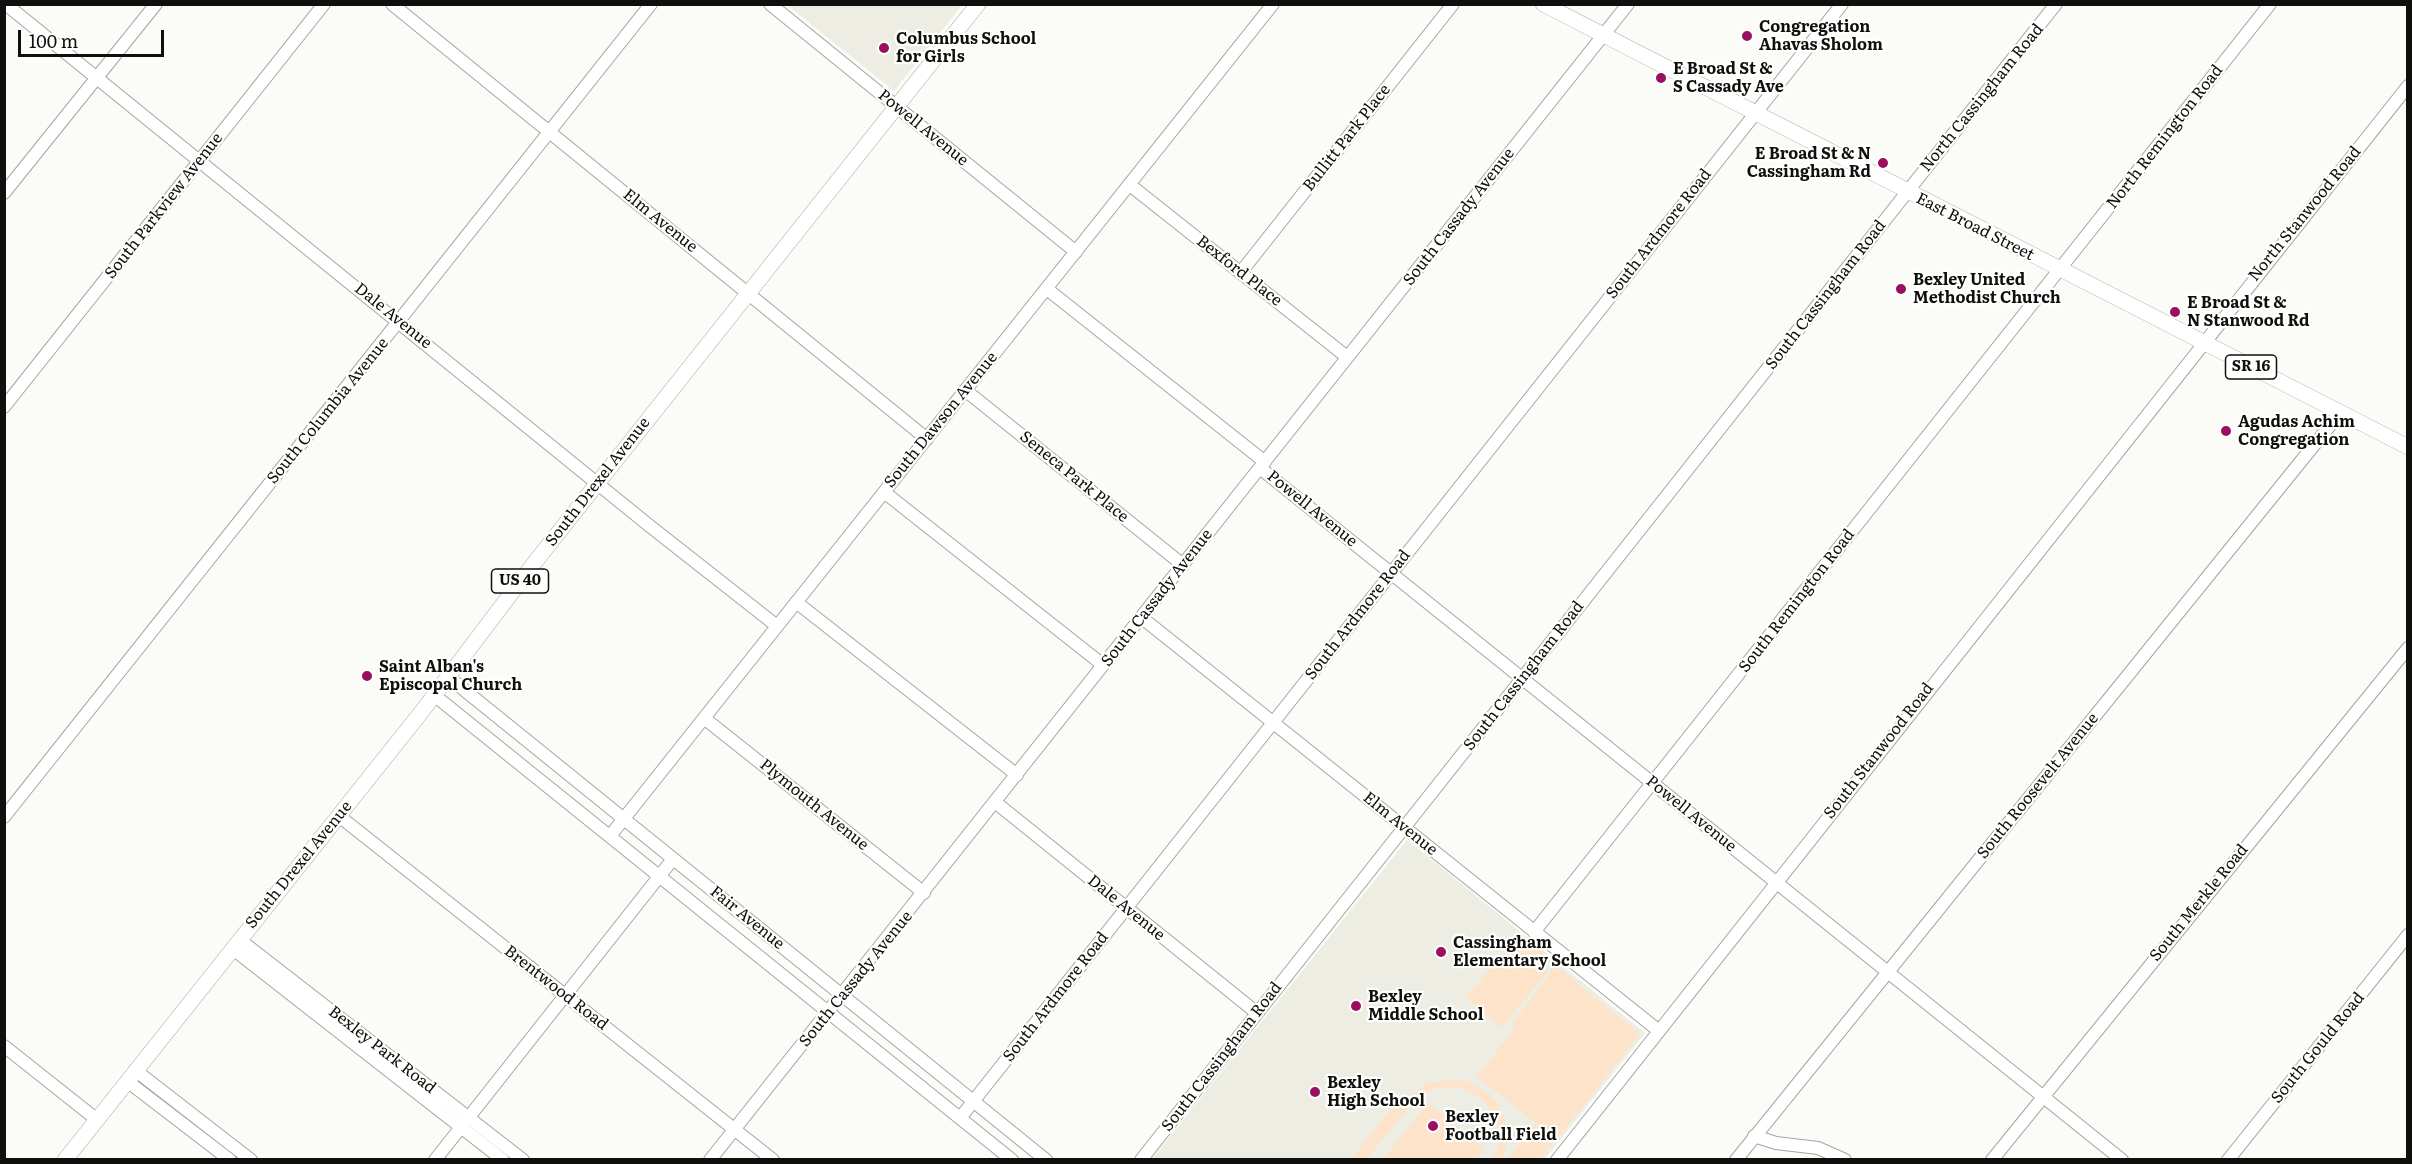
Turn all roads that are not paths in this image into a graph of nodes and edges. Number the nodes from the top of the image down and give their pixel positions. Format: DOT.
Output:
graph roads {
  1 [pos="156,4"];
  2 [pos="324,4"];
  3 [pos="392,4"];
  4 [pos="651,4"];
  5 [pos="770,4"];
  6 [pos="978,4"];
  7 [pos="1273,4"];
  8 [pos="1453,4"];
  9 [pos="1543,4"];
  10 [pos="1628,4"];
  11 [pos="1842,4"];
  12 [pos="2056,4"];
  13 [pos="2270,4"];
  14 [pos="7,7"];
  15 [pos="1603,35"];
  16 [pos="97,77"];
  17 [pos="2408,86"];
  18 [pos="897,107"];
  19 [pos="1755,113"];
  20 [pos="550,132"];
  21 [pos="201,160"];
  22 [pos="1130,185"];
  23 [pos="1907,192"];
  24 [pos="4,194"];
  25 [pos="1076,252"];
  26 [pos="2060,270"];
  27 [pos="1241,272"];
  28 [pos="1047,289"];
  29 [pos="748,294"];
  30 [pos="400,321"];
  31 [pos="2202,342"];
  32 [pos="1347,357"];
  33 [pos="965,390"];
  34 [pos="4,407"];
  35 [pos="2340,413"];
  36 [pos="927,439"];
  37 [pos="2407,446"];
  38 [pos="1263,465"];
  39 [pos="598,483"];
  40 [pos="884,492"];
  41 [pos="1183,565"];
  42 [pos="1392,573"];
  43 [pos="796,602"];
  44 [pos="1141,617"];
  45 [pos="777,626"];
  46 [pos="2408,648"];
  47 [pos="1103,665"];
  48 [pos="447,676"];
  49 [pos="1522,678"];
  50 [pos="434,695"];
  51 [pos="704,718"];
  52 [pos="1273,723"];
  53 [pos="1017,775"];
  54 [pos="1653,783"];
  55 [pos="995,802"];
  56 [pos="339,816"];
  57 [pos="4,817"];
  58 [pos="624,819"];
  59 [pos="1404,828"];
  60 [pos="610,836"];
  61 [pos="674,859"];
  62 [pos="660,876"];
  63 [pos="1775,883"];
  64 [pos="924,893"];
  65 [pos="1126,908"];
  66 [pos="1534,932"];
  67 [pos="2408,935"];
  68 [pos="236,944"];
  69 [pos="1887,972"];
  70 [pos="843,995"];
  71 [pos="567,996"];
  72 [pos="829,1012"];
  73 [pos="1257,1013"];
  74 [pos="1659,1031"];
  75 [pos="4,1046"];
  76 [pos="131,1076"];
  77 [pos="2043,1097"];
  78 [pos="973,1101"];
  79 [pos="960,1118"];
  80 [pos="96,1119"];
  81 [pos="465,1122"];
  82 [pos="735,1130"];
  83 [pos="1754,1136"];
  84 [pos="65,1160"];
  85 [pos="230,1160"];
  86 [pos="252,1160"];
  87 [pos="435,1160"];
  88 [pos="503,1160"];
  89 [pos="523,1160"];
  90 [pos="711,1160"];
  91 [pos="773,1160"];
  92 [pos="1012,1160"];
  93 [pos="1046,1160"];
  94 [pos="1141,1160"];
  95 [pos="1557,1160"];
  96 [pos="1736,1160"];
  97 [pos="1845,1160"];
  98 [pos="1992,1160"];
  99 [pos="2122,1160"];
  100 [pos="2228,1160"];
  1 -- 16 [label="street"];
  2 -- 21 [label="street, South Parkview Avenue"];
  3 -- 20 [label="street, Elm Avenue"];
  4 -- 20 [label="street, South Columbia Avenue"];
  5 -- 18 [label="street, Powell Avenue"];
  6 -- 18 [label="main road, South Drexel Avenue / US 40"];
  7 -- 22 [label="street, South Dawson Avenue"];
  8 -- 27 [label="street, Bullitt Park Place"];
  9 -- 15 [label="main road, East Broad Street / SR 16"];
  10 -- 15 [label="street, South Cassady Avenue"];
  11 -- 19 [label="street, South Ardmore Road"];
  12 -- 23 [label="street, North Cassingham Road"];
  13 -- 26 [label="street, North Remington Road"];
  14 -- 16 [label="street, Dale Avenue"];
  15 -- 19 [label="main road, East Broad Street / SR 16"];
  15 -- 32 [label="street, South Cassady Avenue"];
  16 -- 21 [label="street, Dale Avenue"];
  16 -- 24 [label="street"];
  17 -- 31 [label="street, North Stanwood Road"];
  18 -- 25 [label="street, Powell Avenue"];
  18 -- 29 [label="main road, South Drexel Avenue / US 40"];
  19 -- 23 [label="main road, East Broad Street / SR 16"];
  19 -- 42 [label="street, South Ardmore Road"];
  20 -- 29 [label="street, Elm Avenue"];
  20 -- 30 [label="street, South Columbia Avenue"];
  21 -- 30 [label="street, Dale Avenue"];
  21 -- 34 [label="street, South Parkview Avenue"];
  22 -- 25 [label="street, South Dawson Avenue"];
  22 -- 27 [label="street, Bexford Place"];
  23 -- 26 [label="main road, East Broad Street / SR 16"];
  23 -- 49 [label="street, South Cassingham Road"];
  25 -- 28 [label="street, South Dawson Avenue"];
  26 -- 31 [label="main road, East Broad Street / SR 16"];
  26 -- 54 [label="street, South Remington Road"];
  27 -- 32 [label="street, Bexford Place"];
  28 -- 33 [label="street, South Dawson Avenue"];
  28 -- 38 [label="street, Powell Avenue"];
  29 -- 36 [label="street, Elm Avenue"];
  29 -- 39 [label="main road, South Drexel Avenue / US 40"];
  30 -- 39 [label="street, Dale Avenue"];
  30 -- 57 [label="street, South Columbia Avenue"];
  31 -- 35 [label="main road, East Broad Street / SR 16"];
  31 -- 63 [label="street, South Stanwood Road"];
  32 -- 38 [label="street, South Cassady Avenue"];
  33 -- 36 [label="street, South Dawson Avenue"];
  33 -- 41 [label="street, Seneca Park Place"];
  35 -- 37 [label="main road, East Broad Street / SR 16"];
  35 -- 69 [label="street, South Roosevelt Avenue"];
  36 -- 40 [label="street, South Dawson Avenue"];
  38 -- 41 [label="street, South Cassady Avenue"];
  38 -- 42 [label="street, Powell Avenue"];
  39 -- 45 [label="street, Dale Avenue"];
  39 -- 48 [label="main road, South Drexel Avenue / US 40"];
  40 -- 43 [label="street, South Dawson Avenue"];
  40 -- 47 [label="street"];
  41 -- 44 [label="street, South Cassady Avenue"];
  42 -- 49 [label="street, Powell Avenue"];
  42 -- 52 [label="street, South Ardmore Road"];
  43 -- 45 [label="street, South Dawson Avenue"];
  43 -- 53 [label="street"];
  44 -- 47 [label="street, South Cassady Avenue"];
  44 -- 52 [label="street, Elm Avenue"];
  45 -- 51 [label="street, South Dawson Avenue"];
  46 -- 77 [label="street, South Merkle Road"];
  47 -- 53 [label="street, South Cassady Avenue"];
  48 -- 50 [label="main road, South Drexel Avenue / US 40"];
  48 -- 58 [label="street, Fair Avenue"];
  49 -- 54 [label="street, Powell Avenue"];
  49 -- 59 [label="street, South Cassingham Road"];
  50 -- 56 [label="main road, South Drexel Avenue / US 40"];
  50 -- 60 [label="street, Fair Avenue"];
  51 -- 58 [label="street, South Dawson Avenue"];
  51 -- 64 [label="street, Plymouth Avenue"];
  52 -- 59 [label="street, Elm Avenue"];
  52 -- 65 [label="street, South Ardmore Road"];
  53 -- 55 [label="street, South Cassady Avenue"];
  54 -- 63 [label="street, Powell Avenue"];
  54 -- 66 [label="street, South Remington Road"];
  55 -- 64 [label="street, South Cassady Avenue"];
  55 -- 65 [label="street, Dale Avenue"];
  56 -- 68 [label="main road, South Drexel Avenue / US 40"];
  56 -- 71 [label="street, Brentwood Road"];
  58 -- 60 [label="street, South Dawson Avenue"];
  58 -- 61 [label="street, Fair Avenue"];
  59 -- 66 [label="street, Elm Avenue"];
  59 -- 73 [label="street, South Cassingham Road"];
  60 -- 62 [label="street, Fair Avenue"];
  61 -- 62 [label="street"];
  61 -- 70 [label="street, Fair Avenue"];
  62 -- 71 [label="street"];
  62 -- 72 [label="street, Fair Avenue"];
  63 -- 69 [label="street, Powell Avenue"];
  63 -- 74 [label="street, South Stanwood Road"];
  64 -- 70 [label="street, South Cassady Avenue"];
  65 -- 73 [label="street, Dale Avenue"];
  65 -- 78 [label="street, South Ardmore Road"];
  66 -- 74 [label="street, Elm Avenue"];
  67 -- 100 [label="street, South Gould Road"];
  68 -- 76 [label="main road, South Drexel Avenue / US 40"];
  68 -- 81 [label="street, Bexley Park Road"];
  69 -- 77 [label="street, Powell Avenue"];
  69 -- 83 [label="street, South Roosevelt Avenue"];
  70 -- 72 [label="street, South Cassady Avenue"];
  70 -- 78 [label="street, Fair Avenue"];
  71 -- 81 [label="street"];
  71 -- 82 [label="street, Brentwood Road"];
  72 -- 79 [label="street, Fair Avenue"];
  72 -- 82 [label="street, South Cassady Avenue"];
  73 -- 94 [label="street, South Cassingham Road"];
  74 -- 95 [label="street, South Stanwood Road"];
  75 -- 80 [label="street"];
  76 -- 80 [label="main road, South Drexel Avenue / US 40"];
  76 -- 85 [label="street"];
  76 -- 86 [label="street"];
  77 -- 98 [label="street, South Merkle Road"];
  77 -- 99 [label="street, Powell Avenue"];
  78 -- 79 [label="street, South Ardmore Road"];
  78 -- 93 [label="street, Fair Avenue"];
  79 -- 92 [label="street, Fair Avenue"];
  80 -- 84 [label="main road, South Drexel Avenue / US 40"];
  81 -- 87 [label="street"];
  81 -- 88 [label="street, Bexley Park Road"];
  81 -- 89 [label="street, Bexley Park Road"];
  82 -- 90 [label="street, South Cassady Avenue"];
  82 -- 91 [label="street, Brentwood Road"];
  83 -- 96 [label="street, South Roosevelt Avenue"];
  83 -- 97 [label="street"];
}
